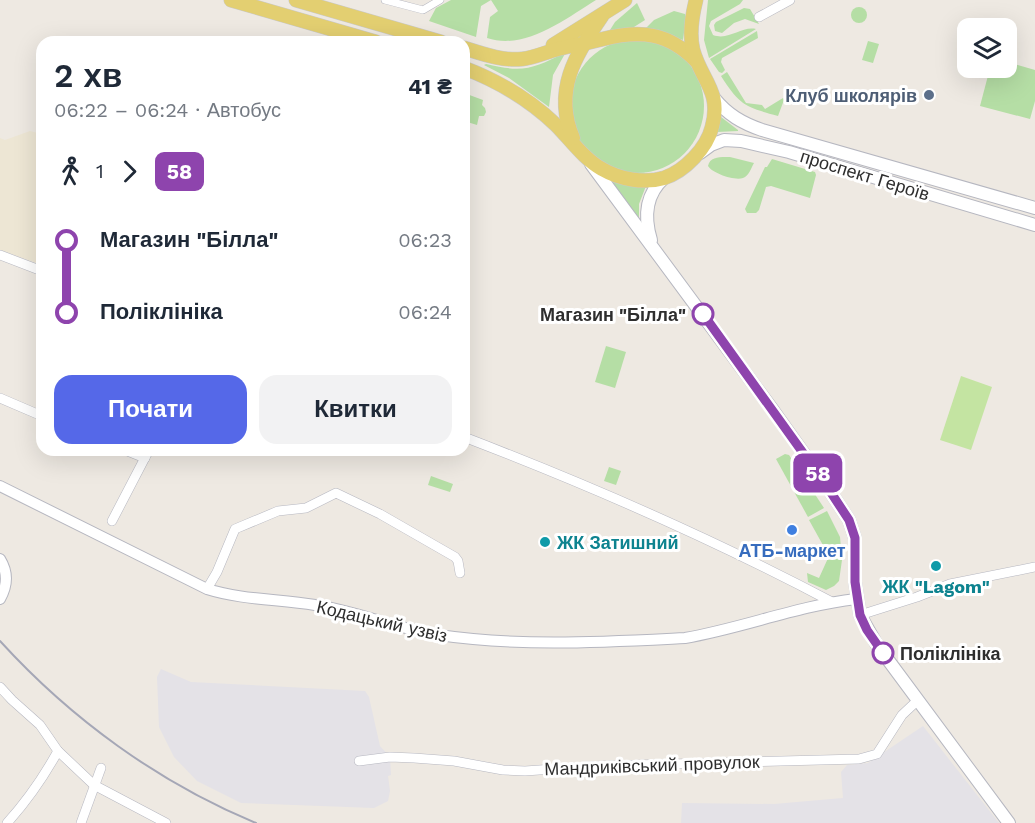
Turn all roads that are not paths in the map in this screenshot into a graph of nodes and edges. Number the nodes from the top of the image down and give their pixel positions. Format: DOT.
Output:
graph roads {
  1 [pos="231,0"];
  2 [pos="296,0"];
  3 [pos="385,0"];
  4 [pos="440,0"];
  5 [pos="625,0"];
  6 [pos="696,0"];
  7 [pos="790,0"];
  8 [pos="602,16"];
  9 [pos="759,17"];
  10 [pos="355,36"];
  11 [pos="420,36"];
  12 [pos="604,39"];
  13 [pos="584,43"];
  14 [pos="470,50"];
  15 [pos="537,55"];
  16 [pos="699,65"];
  17 [pos="470,71"];
  18 [pos="569,78"];
  19 [pos="714,98"];
  20 [pos="576,145"];
  21 [pos="697,156"];
  22 [pos="589,161"];
  23 [pos="664,178"];
  24 [pos="1016,203"];
  25 [pos="1035,208"];
  26 [pos="1011,218"];
  27 [pos="1035,225"];
  28 [pos="653,247"];
  29 [pos="0,255"];
  30 [pos="36,269"];
  31 [pos="0,398"];
  32 [pos="36,413"];
  33 [pos="470,439"];
  34 [pos="146,456"];
  35 [pos="0,486"];
  36 [pos="112,521"];
  37 [pos="0,559"];
  38 [pos="1035,567"];
  39 [pos="460,573"];
  40 [pos="207,589"];
  41 [pos="0,598"];
  42 [pos="856,599"];
  43 [pos="832,602"];
  44 [pos="860,615"];
  45 [pos="0,687"];
  46 [pos="918,700"];
  47 [pos="58,752"];
  48 [pos="359,760"];
  49 [pos="101,768"];
  50 [pos="94,785"];
  51 [pos="7,823"];
  52 [pos="81,823"];
  53 [pos="166,823"];
  54 [pos="1009,823"];
  1 -- 10 [label="main road"];
  2 -- 11 [label="main road"];
  3 -- 4 [label="street"];
  5 -- 8 [label="main road"];
  6 -- 16 [label="main road"];
  7 -- 9 [label="street"];
  8 -- 13 [label="main road"];
  8 -- 15 [label="main road"];
  12 -- 13 [label="main road"];
  12 -- 16 [label="main road"];
  12 -- 18 [label="main road"];
  13 -- 15 [label="main road"];
  13 -- 18 [label="main road"];
  14 -- 15 [label="main road"];
  16 -- 19 [label="main road"];
  17 -- 20 [label="main road"];
  18 -- 20 [label="main road"];
  19 -- 21 [label="main road"];
  19 -- 24 [label="main road, проспект Героїв"];
  20 -- 22 [label="main road"];
  21 -- 23 [label="main road"];
  21 -- 26 [label="main road, проспект Героїв"];
  22 -- 23 [label="main road"];
  22 -- 28 [label="main road"];
  23 -- 28 [label="main road"];
  24 -- 25 [label="main road, проспект Героїв"];
  24 -- 26 [label="main road"];
  26 -- 27 [label="main road, проспект Героїв"];
  28 -- 42 [label="main road"];
  29 -- 30 [label="street"];
  31 -- 32 [label="street"];
  33 -- 43 [label="street"];
  34 -- 36 [label="street"];
  35 -- 40 [label="street, Кодацький узвіз"];
  37 -- 41 [label="street"];
  38 -- 44 [label="street"];
  39 -- 40 [label="street"];
  40 -- 43 [label="street, Кодацький узвіз"];
  42 -- 43 [label="street, Кодацький узвіз"];
  42 -- 44 [label="main road"];
  44 -- 46 [label="main road"];
  45 -- 47 [label="street"];
  46 -- 48 [label="street, Мандриківський провулок"];
  46 -- 54 [label="main road"];
  47 -- 50 [label="street"];
  47 -- 51 [label="street"];
  49 -- 50 [label="street"];
  50 -- 52 [label="street"];
  50 -- 53 [label="street"];
}
